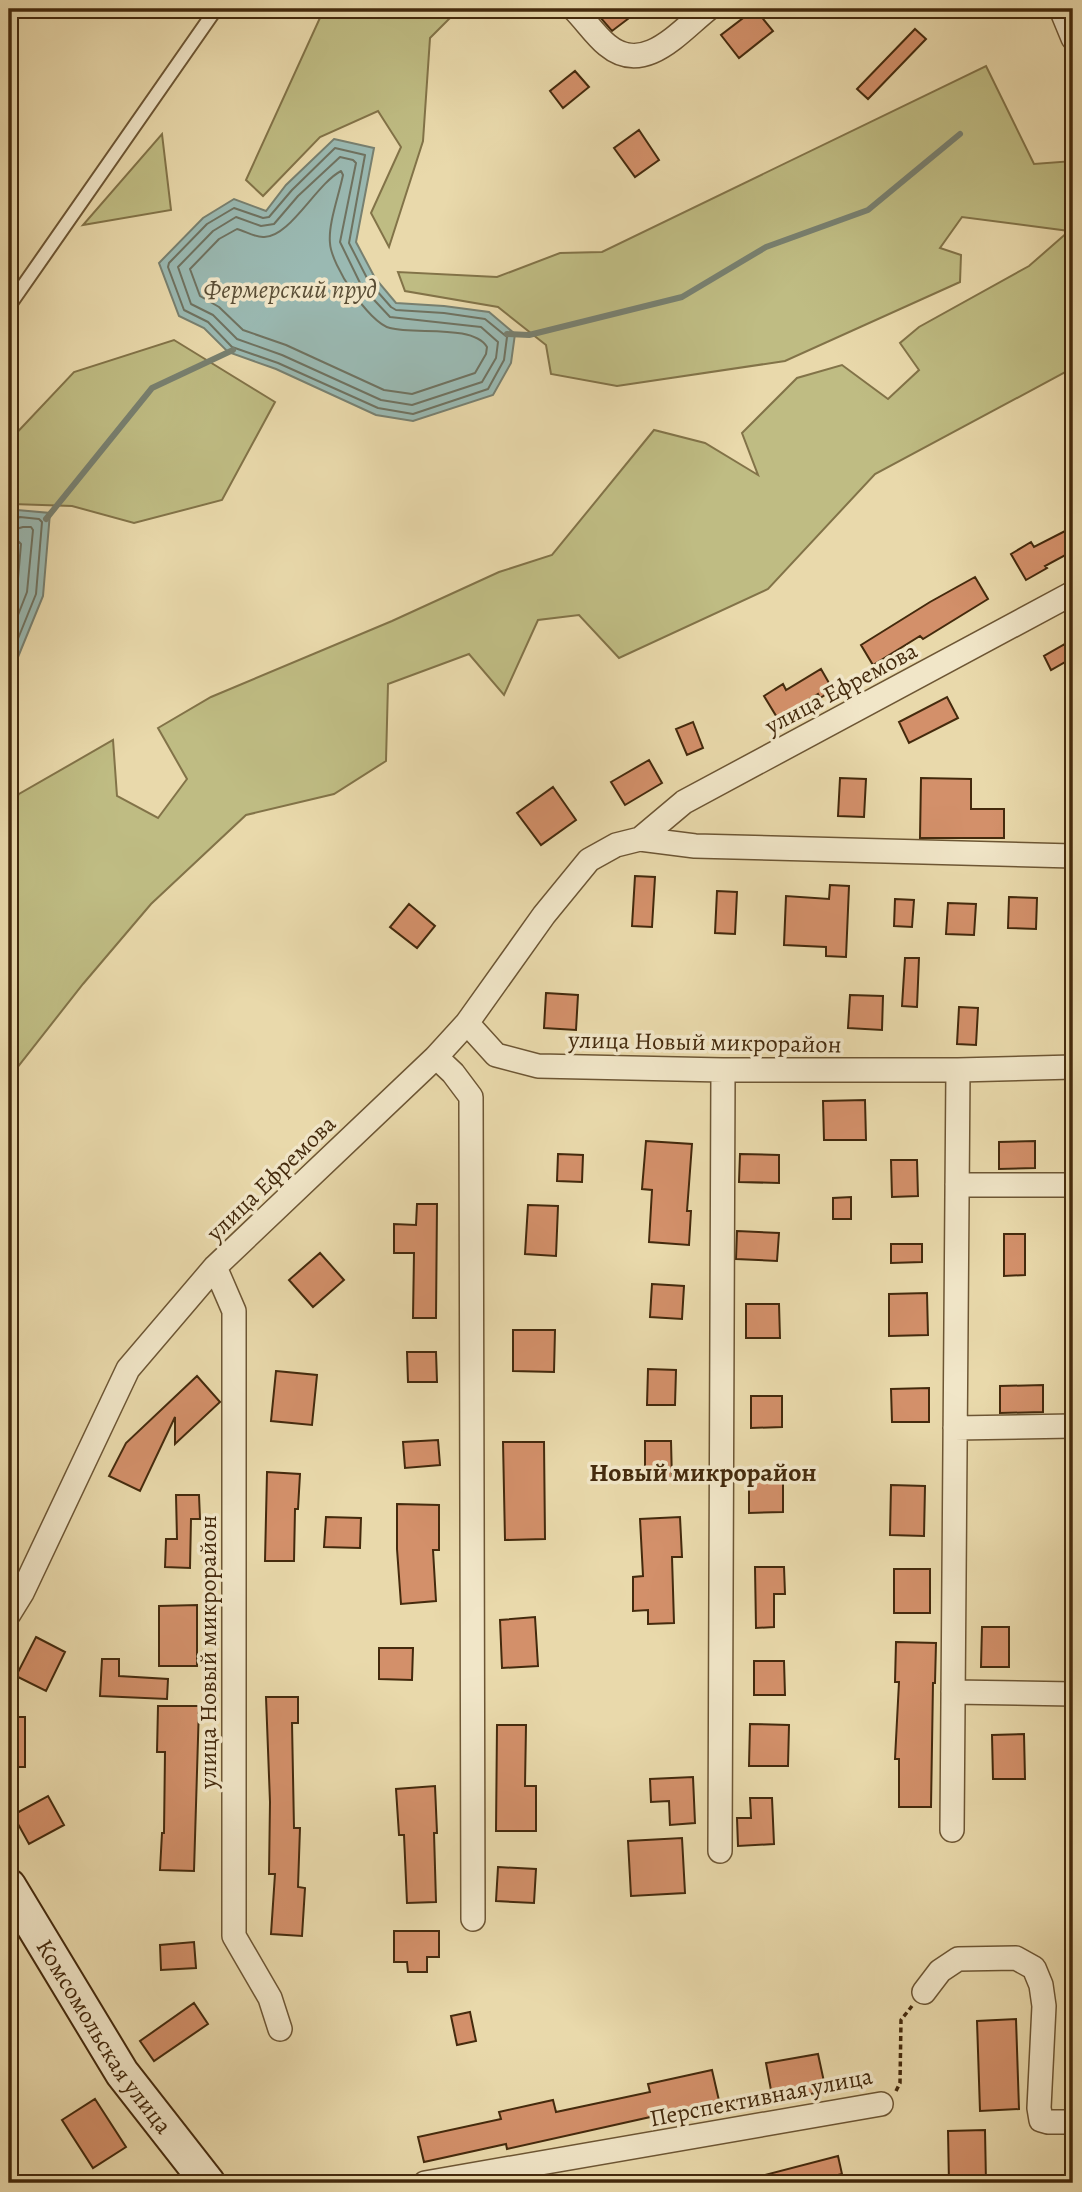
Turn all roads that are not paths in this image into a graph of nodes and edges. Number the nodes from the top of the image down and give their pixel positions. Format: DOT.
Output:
graph roads {
  1 [pos="216,9"];
  2 [pos="574,9"];
  3 [pos="708,9"];
  4 [pos="1061,9"];
  5 [pos="1073,38"];
  6 [pos="9,306"];
  7 [pos="1073,593"];
  8 [pos="639,839"];
  9 [pos="1073,856"];
  10 [pos="467,1023"];
  11 [pos="436,1057"];
  12 [pos="1073,1067"];
  13 [pos="723,1070"];
  14 [pos="958,1070"];
  15 [pos="957,1185"];
  16 [pos="1073,1185"];
  17 [pos="215,1267"];
  18 [pos="1073,1426"];
  19 [pos="955,1428"];
  20 [pos="9,1614"];
  21 [pos="953,1692"];
  22 [pos="1073,1694"];
  23 [pos="952,1830"];
  24 [pos="720,1851"];
  25 [pos="9,1886"];
  26 [pos="472,1919"];
  27 [pos="923,1992"];
  28 [pos="280,2029"];
  29 [pos="881,2104"];
  30 [pos="1073,2122"];
  31 [pos="208,2183"];
  32 [pos="425,2183"];
  1 -- 6 [label="lane"];
  2 -- 3 [label="street"];
  4 -- 5 [label="street"];
  7 -- 8 [label="street, улица Ефремова"];
  8 -- 9 [label="street, улица Ефремова"];
  8 -- 10 [label="street, улица Ефремова"];
  10 -- 11 [label="street, улица Ефремова"];
  10 -- 13 [label="street, улица Новый микрорайон"];
  11 -- 17 [label="street, улица Ефремова"];
  11 -- 26 [label="street"];
  12 -- 14 [label="street, улица Новый микрорайон"];
  13 -- 14 [label="street, улица Новый микрорайон"];
  13 -- 24 [label="street"];
  14 -- 15 [label="street"];
  15 -- 16 [label="street"];
  15 -- 19 [label="street"];
  17 -- 20 [label="street, улица Ефремова"];
  17 -- 28 [label="street, улица Новый микрорайон"];
  18 -- 19 [label="street"];
  19 -- 21 [label="street"];
  21 -- 22 [label="street"];
  21 -- 23 [label="street"];
  25 -- 31 [label="street, Комсомольская улица"];
  27 -- 30 [label="street"];
  29 -- 32 [label="street, Перспективная улица"];
}
